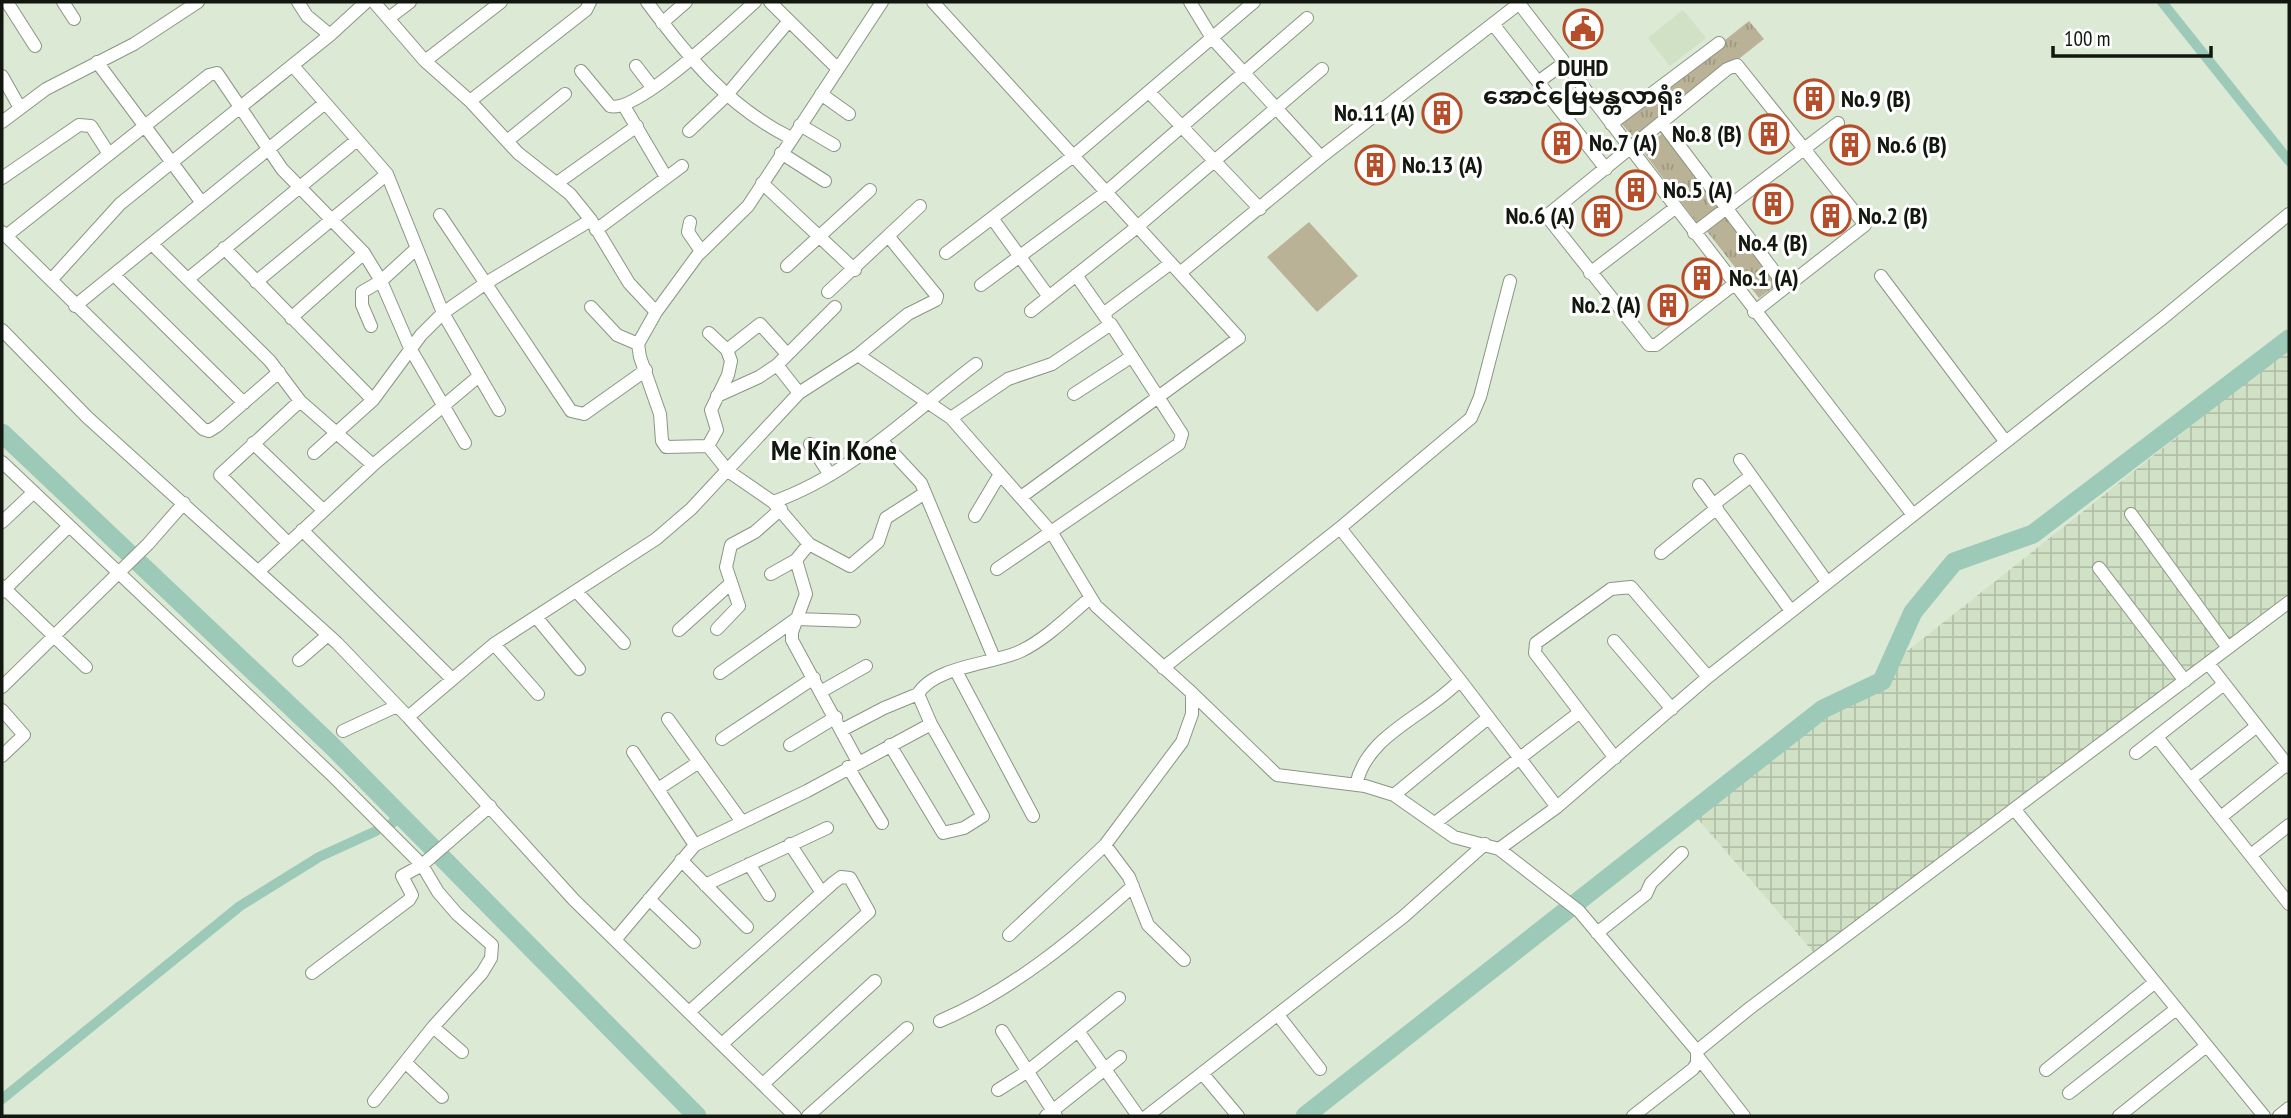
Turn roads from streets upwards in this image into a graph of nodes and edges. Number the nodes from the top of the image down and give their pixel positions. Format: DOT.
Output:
graph roads {
  1 [pos="8,2"];
  2 [pos="63,2"];
  3 [pos="198,2"];
  4 [pos="298,2"];
  5 [pos="366,2"];
  6 [pos="374,2"];
  7 [pos="410,2"];
  8 [pos="501,2"];
  9 [pos="590,2"];
  10 [pos="647,2"];
  11 [pos="687,2"];
  12 [pos="755,2"];
  13 [pos="770,2"];
  14 [pos="881,2"];
  15 [pos="933,2"];
  16 [pos="1190,2"];
  17 [pos="1254,2"];
  18 [pos="1519,2"];
  19 [pos="389,18"];
  20 [pos="1307,18"];
  21 [pos="74,19"];
  22 [pos="788,22"];
  23 [pos="662,23"];
  24 [pos="1493,24"];
  25 [pos="330,35"];
  26 [pos="1212,38"];
  27 [pos="1719,44"];
  28 [pos="35,46"];
  29 [pos="689,60"];
  30 [pos="425,61"];
  31 [pos="97,62"];
  32 [pos="1564,63"];
  33 [pos="636,66"];
  34 [pos="294,67"];
  35 [pos="838,69"];
  36 [pos="1322,69"];
  37 [pos="581,71"];
  38 [pos="1245,72"];
  39 [pos="2,76"];
  40 [pos="1538,82"];
  41 [pos="652,87"];
  42 [pos="1149,92"];
  43 [pos="565,93"];
  44 [pos="821,94"];
  45 [pos="726,96"];
  46 [pos="1591,98"];
  47 [pos="470,101"];
  48 [pos="325,103"];
  49 [pos="624,106"];
  50 [pos="1276,106"];
  51 [pos="20,108"];
  52 [pos="243,108"];
  53 [pos="849,114"];
  54 [pos="1566,117"];
  55 [pos="2,122"];
  56 [pos="1838,122"];
  57 [pos="1611,124"];
  58 [pos="1662,124"];
  59 [pos="800,125"];
  60 [pos="148,126"];
  61 [pos="637,126"];
  62 [pos="1182,127"];
  63 [pos="689,131"];
  64 [pos="791,138"];
  65 [pos="357,140"];
  66 [pos="507,141"];
  67 [pos="834,145"];
  68 [pos="268,149"];
  69 [pos="1804,149"];
  70 [pos="1630,150"];
  71 [pos="781,153"];
  72 [pos="108,154"];
  73 [pos="1072,157"];
  74 [pos="1321,157"];
  75 [pos="1214,160"];
  76 [pos="174,162"];
  77 [pos="682,166"];
  78 [pos="1606,169"];
  79 [pos="387,174"];
  80 [pos="666,177"];
  81 [pos="2,178"];
  82 [pos="825,181"];
  83 [pos="557,183"];
  84 [pos="762,183"];
  85 [pos="298,186"];
  86 [pos="870,190"];
  87 [pos="1105,193"];
  88 [pos="202,203"];
  89 [pos="920,206"];
  90 [pos="1727,207"];
  91 [pos="1675,208"];
  92 [pos="1260,209"];
  93 [pos="2289,214"];
  94 [pos="440,215"];
  95 [pos="992,218"];
  96 [pos="332,219"];
  97 [pos="690,222"];
  98 [pos="594,225"];
  99 [pos="1137,227"];
  100 [pos="1694,233"];
  101 [pos="4,234"];
  102 [pos="819,237"];
  103 [pos="888,237"];
  104 [pos="152,244"];
  105 [pos="225,248"];
  106 [pos="416,249"];
  107 [pos="701,251"];
  108 [pos="364,253"];
  109 [pos="946,253"];
  110 [pos="1020,256"];
  111 [pos="787,266"];
  112 [pos="1176,268"];
  113 [pos="855,270"];
  114 [pos="1590,273"];
  115 [pos="114,275"];
  116 [pos="1076,275"];
  117 [pos="1881,276"];
  118 [pos="52,279"];
  119 [pos="188,279"];
  120 [pos="381,281"];
  121 [pos="1510,281"];
  122 [pos="256,282"];
  123 [pos="486,282"];
  124 [pos="981,285"];
  125 [pos="1733,285"];
  126 [pos="1786,287"];
  127 [pos="828,292"];
  128 [pos="1049,297"];
  129 [pos="75,306"];
  130 [pos="591,307"];
  131 [pos="835,307"];
  132 [pos="1031,311"];
  133 [pos="656,312"];
  134 [pos="1754,312"];
  135 [pos="443,313"];
  136 [pos="291,318"];
  137 [pos="1107,319"];
  138 [pos="371,326"];
  139 [pos="2,330"];
  140 [pos="709,333"];
  141 [pos="638,344"];
  142 [pos="410,348"];
  143 [pos="727,349"];
  144 [pos="787,354"];
  145 [pos="858,355"];
  146 [pos="1131,357"];
  147 [pos="976,364"];
  148 [pos="777,365"];
  149 [pos="279,372"];
  150 [pos="479,376"];
  151 [pos="649,377"];
  152 [pos="799,393"];
  153 [pos="1074,394"];
  154 [pos="717,396"];
  155 [pos="1159,399"];
  156 [pos="373,400"];
  157 [pos="300,401"];
  158 [pos="925,402"];
  159 [pos="243,403"];
  160 [pos="444,407"];
  161 [pos="499,410"];
  162 [pos="951,418"];
  163 [pos="338,433"];
  164 [pos="881,440"];
  165 [pos="2005,442"];
  166 [pos="253,443"];
  167 [pos="465,443"];
  168 [pos="810,444"];
  169 [pos="708,446"];
  170 [pos="314,453"];
  171 [pos="1740,460"];
  172 [pos="2,462"];
  173 [pos="373,465"];
  174 [pos="728,471"];
  175 [pos="1000,474"];
  176 [pos="830,475"];
  177 [pos="1751,476"];
  178 [pos="1699,485"];
  179 [pos="34,492"];
  180 [pos="925,493"];
  181 [pos="1021,497"];
  182 [pos="184,503"];
  183 [pos="777,506"];
  184 [pos="1715,506"];
  185 [pos="323,510"];
  186 [pos="2131,514"];
  187 [pos="1913,515"];
  188 [pos="975,516"];
  189 [pos="2,522"];
  190 [pos="69,526"];
  191 [pos="1340,528"];
  192 [pos="302,530"];
  193 [pos="1052,533"];
  194 [pos="288,543"];
  195 [pos="809,544"];
  196 [pos="1661,553"];
  197 [pos="796,560"];
  198 [pos="2099,568"];
  199 [pos="997,569"];
  200 [pos="260,570"];
  201 [pos="119,573"];
  202 [pos="771,574"];
  203 [pos="1827,582"];
  204 [pos="730,584"];
  205 [pos="3,589"];
  206 [pos="577,592"];
  207 [pos="1090,598"];
  208 [pos="2289,601"];
  209 [pos="1791,611"];
  210 [pos="536,617"];
  211 [pos="796,619"];
  212 [pos="854,621"];
  213 [pos="717,629"];
  214 [pos="679,630"];
  215 [pos="328,635"];
  216 [pos="56,636"];
  217 [pos="1614,641"];
  218 [pos="624,643"];
  219 [pos="494,645"];
  220 [pos="2228,648"];
  221 [pos="994,659"];
  222 [pos="299,660"];
  223 [pos="2208,663"];
  224 [pos="866,666"];
  225 [pos="86,667"];
  226 [pos="579,668"];
  227 [pos="1163,668"];
  228 [pos="956,671"];
  229 [pos="720,673"];
  230 [pos="1708,677"];
  231 [pos="452,678"];
  232 [pos="814,678"];
  233 [pos="1460,680"];
  234 [pos="2185,681"];
  235 [pos="2224,684"];
  236 [pos="2,687"];
  237 [pos="822,691"];
  238 [pos="1192,693"];
  239 [pos="538,694"];
  240 [pos="918,694"];
  241 [pos="397,706"];
  242 [pos="1672,709"];
  243 [pos="2,710"];
  244 [pos="1580,712"];
  245 [pos="408,717"];
  246 [pos="836,717"];
  247 [pos="1488,718"];
  248 [pos="668,719"];
  249 [pos="931,724"];
  250 [pos="2257,726"];
  251 [pos="842,730"];
  252 [pos="342,731"];
  253 [pos="2157,737"];
  254 [pos="722,739"];
  255 [pos="790,745"];
  256 [pos="890,745"];
  257 [pos="633,752"];
  258 [pos="2136,753"];
  259 [pos="2,756"];
  260 [pos="1519,758"];
  261 [pos="1615,758"];
  262 [pos="699,762"];
  263 [pos="853,764"];
  264 [pos="2288,766"];
  265 [pos="2190,779"];
  266 [pos="1356,785"];
  267 [pos="658,789"];
  268 [pos="1395,795"];
  269 [pos="490,806"];
  270 [pos="1557,807"];
  271 [pos="2015,810"];
  272 [pos="1033,816"];
  273 [pos="2221,817"];
  274 [pos="742,822"];
  275 [pos="882,823"];
  276 [pos="1435,823"];
  277 [pos="2289,825"];
  278 [pos="827,828"];
  279 [pos="790,844"];
  280 [pos="1485,844"];
  281 [pos="695,845"];
  282 [pos="1105,845"];
  283 [pos="1499,849"];
  284 [pos="1682,853"];
  285 [pos="2251,855"];
  286 [pos="681,860"];
  287 [pos="749,863"];
  288 [pos="422,865"];
  289 [pos="705,885"];
  290 [pos="1133,886"];
  291 [pos="822,893"];
  292 [pos="769,895"];
  293 [pos="2287,895"];
  294 [pos="649,899"];
  295 [pos="747,927"];
  296 [pos="1597,933"];
  297 [pos="1009,935"];
  298 [pos="615,940"];
  299 [pos="694,942"];
  300 [pos="1184,960"];
  301 [pos="312,973"];
  302 [pos="875,981"];
  303 [pos="2154,983"];
  304 [pos="1119,998"];
  305 [pos="2175,1010"];
  306 [pos="689,1012"];
  307 [pos="1278,1015"];
  308 [pos="940,1021"];
  309 [pos="433,1027"];
  310 [pos="907,1028"];
  311 [pos="1002,1031"];
  312 [pos="1078,1031"];
  313 [pos="722,1045"];
  314 [pos="2205,1047"];
  315 [pos="462,1052"];
  316 [pos="1698,1054"];
  317 [pos="1120,1057"];
  318 [pos="406,1063"];
  319 [pos="1105,1069"];
  320 [pos="1320,1069"];
  321 [pos="2046,1070"];
  322 [pos="1028,1072"];
  323 [pos="1202,1073"];
  324 [pos="763,1084"];
  325 [pos="998,1090"];
  326 [pos="2069,1093"];
  327 [pos="442,1097"];
  328 [pos="374,1101"];
  329 [pos="2289,1108"];
  330 [pos="1052,1115"];
  331 [pos="794,1116"];
  332 [pos="808,1116"];
  333 [pos="1138,1116"];
  334 [pos="1147,1116"];
  335 [pos="1238,1116"];
  336 [pos="1633,1116"];
  337 [pos="1744,1116"];
  338 [pos="2119,1116"];
  339 [pos="2264,1116"];
  340 [pos="2280,1116"];
  1 -- 28 [label="street"];
  2 -- 21 [label="street"];
  3 -- 31 [label="street"];
  4 -- 25 [label="street"];
  5 -- 25 [label="street"];
  6 -- 19 [label="street"];
  7 -- 19 [label="street"];
  8 -- 30 [label="street"];
  9 -- 47 [label="street"];
  10 -- 23 [label="street"];
  11 -- 23 [label="street"];
  12 -- 29 [label="street"];
  13 -- 22 [label="street"];
  14 -- 35 [label="street"];
  15 -- 73 [label="street"];
  16 -- 26 [label="street"];
  17 -- 26 [label="street"];
  18 -- 24 [label="street"];
  18 -- 32 [label="street"];
  19 -- 30 [label="street"];
  20 -- 38 [label="street"];
  22 -- 35 [label="street"];
  22 -- 45 [label="street"];
  23 -- 29 [label="street"];
  24 -- 40 [label="street"];
  24 -- 74 [label="street"];
  25 -- 34 [label="street"];
  26 -- 38 [label="street"];
  26 -- 42 [label="street"];
  27 -- 57 [label="street"];
  29 -- 41 [label="street"];
  29 -- 45 [label="street"];
  30 -- 47 [label="street"];
  31 -- 51 [label="street"];
  31 -- 60 [label="street"];
  32 -- 40 [label="street"];
  32 -- 46 [label="street"];
  33 -- 41 [label="street"];
  34 -- 48 [label="street"];
  34 -- 52 [label="street"];
  35 -- 44 [label="street"];
  36 -- 50 [label="street"];
  37 -- 49 [label="street"];
  38 -- 50 [label="street"];
  38 -- 62 [label="street"];
  39 -- 51 [label="street"];
  40 -- 54 [label="street"];
  41 -- 49 [label="street"];
  42 -- 62 [label="street"];
  42 -- 73 [label="street"];
  43 -- 66 [label="street"];
  44 -- 53 [label="street"];
  44 -- 59 [label="street"];
  45 -- 63 [label="street"];
  45 -- 64 [label="street"];
  46 -- 54 [label="street"];
  46 -- 57 [label="street"];
  47 -- 66 [label="street"];
  48 -- 65 [label="street"];
  48 -- 68 [label="street"];
  49 -- 61 [label="street"];
  50 -- 74 [label="street"];
  50 -- 75 [label="street"];
  51 -- 55 [label="street"];
  52 -- 60 [label="street"];
  52 -- 68 [label="street"];
  52 -- 76 [label="street"];
  54 -- 78 [label="street"];
  56 -- 69 [label="street"];
  57 -- 70 [label="street"];
  58 -- 69 [label="street"];
  58 -- 70 [label="street"];
  58 -- 90 [label="street"];
  59 -- 64 [label="street"];
  59 -- 67 [label="street"];
  60 -- 72 [label="street"];
  60 -- 76 [label="street"];
  61 -- 80 [label="street"];
  61 -- 83 [label="street"];
  62 -- 75 [label="street"];
  62 -- 87 [label="street"];
  64 -- 71 [label="street"];
  65 -- 79 [label="street"];
  65 -- 85 [label="street"];
  66 -- 83 [label="street"];
  68 -- 85 [label="street"];
  68 -- 88 [label="street"];
  69 -- 90 [label="street"];
  69 -- 126 [label="street"];
  70 -- 78 [label="street"];
  70 -- 91 [label="street"];
  71 -- 82 [label="street"];
  71 -- 84 [label="street"];
  72 -- 81 [label="street"];
  72 -- 101 [label="street"];
  73 -- 87 [label="street"];
  73 -- 95 [label="street"];
  74 -- 92 [label="street"];
  75 -- 92 [label="street"];
  75 -- 99 [label="street"];
  76 -- 88 [label="street"];
  76 -- 118 [label="street"];
  77 -- 80 [label="street"];
  78 -- 114 [label="street"];
  79 -- 96 [label="street"];
  79 -- 106 [label="street"];
  80 -- 98 [label="street"];
  83 -- 98 [label="street"];
  84 -- 102 [label="street"];
  84 -- 107 [label="street"];
  85 -- 96 [label="street"];
  85 -- 105 [label="street"];
  86 -- 102 [label="street"];
  87 -- 99 [label="street"];
  87 -- 110 [label="street"];
  88 -- 104 [label="street"];
  89 -- 103 [label="street"];
  90 -- 100 [label="street"];
  90 -- 126 [label="street"];
  91 -- 100 [label="street"];
  91 -- 114 [label="street"];
  92 -- 112 [label="street"];
  93 -- 165 [label="street"];
  94 -- 123 [label="street"];
  95 -- 109 [label="street"];
  95 -- 110 [label="street"];
  96 -- 108 [label="street"];
  96 -- 122 [label="street"];
  97 -- 107 [label="street"];
  98 -- 123 [label="street"];
  98 -- 133 [label="street"];
  99 -- 112 [label="street"];
  99 -- 116 [label="street"];
  100 -- 125 [label="street"];
  101 -- 118 [label="street"];
  102 -- 111 [label="street"];
  102 -- 113 [label="street"];
  103 -- 113 [label="street"];
  103 -- 145 [label="street"];
  104 -- 115 [label="street"];
  104 -- 119 [label="street"];
  105 -- 119 [label="street"];
  105 -- 122 [label="street"];
  106 -- 120 [label="street"];
  106 -- 135 [label="street"];
  107 -- 133 [label="street"];
  108 -- 120 [label="street"];
  108 -- 136 [label="street"];
  110 -- 124 [label="street"];
  110 -- 128 [label="street"];
  112 -- 137 [label="street"];
  112 -- 155 [label="street"];
  113 -- 127 [label="street"];
  114 -- 125 [label="street"];
  115 -- 129 [label="street"];
  115 -- 159 [label="street"];
  116 -- 128 [label="street"];
  116 -- 137 [label="street"];
  117 -- 165 [label="street"];
  118 -- 129 [label="street"];
  119 -- 149 [label="street"];
  120 -- 138 [label="street"];
  120 -- 142 [label="street"];
  121 -- 191 [label="street"];
  122 -- 136 [label="street"];
  123 -- 135 [label="street"];
  123 -- 151 [label="street"];
  125 -- 134 [label="street"];
  126 -- 134 [label="street"];
  128 -- 132 [label="street"];
  129 -- 159 [label="street"];
  130 -- 141 [label="street"];
  131 -- 144 [label="street"];
  133 -- 141 [label="street"];
  134 -- 187 [label="street"];
  135 -- 142 [label="street"];
  135 -- 150 [label="street"];
  136 -- 156 [label="street"];
  137 -- 146 [label="street"];
  137 -- 162 [label="street"];
  139 -- 182 [label="street"];
  140 -- 143 [label="street"];
  141 -- 151 [label="street"];
  142 -- 156 [label="street"];
  142 -- 160 [label="street"];
  143 -- 144 [label="street"];
  143 -- 154 [label="street"];
  144 -- 148 [label="street"];
  145 -- 152 [label="street"];
  145 -- 158 [label="street"];
  146 -- 153 [label="street"];
  146 -- 155 [label="street"];
  147 -- 158 [label="street"];
  148 -- 152 [label="street"];
  148 -- 154 [label="street"];
  149 -- 157 [label="street"];
  149 -- 159 [label="street"];
  150 -- 160 [label="street"];
  150 -- 161 [label="street"];
  151 -- 169 [label="street"];
  152 -- 174 [label="street"];
  154 -- 169 [label="street"];
  155 -- 181 [label="street"];
  155 -- 193 [label="street"];
  156 -- 163 [label="street"];
  157 -- 163 [label="street"];
  157 -- 166 [label="street"];
  158 -- 162 [label="street"];
  158 -- 164 [label="street"];
  160 -- 167 [label="street"];
  160 -- 173 [label="street"];
  162 -- 175 [label="street"];
  163 -- 170 [label="street"];
  163 -- 173 [label="street"];
  164 -- 176 [label="street"];
  164 -- 180 [label="street"];
  165 -- 187 [label="street"];
  166 -- 185 [label="street"];
  166 -- 194 [label="street"];
  168 -- 176 [label="street"];
  169 -- 174 [label="street"];
  171 -- 177 [label="street"];
  172 -- 179 [label="street"];
  173 -- 185 [label="street"];
  174 -- 183 [label="street"];
  174 -- 206 [label="street"];
  175 -- 181 [label="street"];
  175 -- 188 [label="street"];
  176 -- 183 [label="street"];
  177 -- 184 [label="street"];
  177 -- 203 [label="street"];
  178 -- 184 [label="street"];
  179 -- 189 [label="street"];
  179 -- 190 [label="street"];
  180 -- 195 [label="street"];
  180 -- 221 [label="street"];
  181 -- 193 [label="street"];
  182 -- 200 [label="street"];
  182 -- 201 [label="street"];
  183 -- 195 [label="street"];
  183 -- 204 [label="street"];
  184 -- 196 [label="street"];
  184 -- 209 [label="street"];
  185 -- 192 [label="street"];
  186 -- 220 [label="street"];
  187 -- 203 [label="street"];
  190 -- 201 [label="street"];
  190 -- 205 [label="street"];
  191 -- 227 [label="street"];
  191 -- 233 [label="street"];
  192 -- 194 [label="street"];
  192 -- 231 [label="street"];
  193 -- 199 [label="street"];
  193 -- 207 [label="street"];
  194 -- 200 [label="street"];
  195 -- 197 [label="street"];
  197 -- 202 [label="street"];
  197 -- 211 [label="street"];
  198 -- 234 [label="street"];
  200 -- 215 [label="street"];
  201 -- 216 [label="street"];
  201 -- 288 [label="street"];
  203 -- 209 [label="street"];
  204 -- 213 [label="street"];
  204 -- 214 [label="street"];
  205 -- 216 [label="street"];
  206 -- 210 [label="street"];
  206 -- 218 [label="street"];
  207 -- 221 [label="street"];
  207 -- 227 [label="street"];
  208 -- 220 [label="street"];
  209 -- 230 [label="street"];
  210 -- 219 [label="street"];
  210 -- 226 [label="street"];
  211 -- 212 [label="street"];
  211 -- 229 [label="street"];
  211 -- 232 [label="street"];
  215 -- 222 [label="street"];
  215 -- 241 [label="street"];
  216 -- 225 [label="street"];
  216 -- 236 [label="street"];
  217 -- 242 [label="street"];
  219 -- 231 [label="street"];
  219 -- 239 [label="street"];
  220 -- 223 [label="street"];
  221 -- 228 [label="street"];
  223 -- 234 [label="street"];
  223 -- 235 [label="street"];
  224 -- 237 [label="street"];
  227 -- 238 [label="street"];
  228 -- 240 [label="street"];
  228 -- 272 [label="street"];
  230 -- 242 [label="street"];
  230 -- 244 [label="street"];
  231 -- 245 [label="street"];
  232 -- 237 [label="street"];
  232 -- 254 [label="street"];
  233 -- 247 [label="street"];
  233 -- 266 [label="street"];
  234 -- 271 [label="street"];
  235 -- 250 [label="street"];
  235 -- 253 [label="street"];
  237 -- 246 [label="street"];
  238 -- 266 [label="street"];
  238 -- 282 [label="street"];
  240 -- 249 [label="street"];
  240 -- 251 [label="street"];
  241 -- 245 [label="street"];
  241 -- 252 [label="street"];
  242 -- 261 [label="street"];
  243 -- 259 [label="street"];
  244 -- 260 [label="street"];
  244 -- 261 [label="street"];
  245 -- 269 [label="street"];
  246 -- 251 [label="street"];
  246 -- 255 [label="street"];
  247 -- 260 [label="street"];
  247 -- 268 [label="street"];
  248 -- 262 [label="street"];
  249 -- 256 [label="street"];
  249 -- 256 [label="street"];
  250 -- 264 [label="street"];
  250 -- 265 [label="street"];
  251 -- 263 [label="street"];
  253 -- 258 [label="street"];
  253 -- 265 [label="street"];
  256 -- 263 [label="street"];
  257 -- 267 [label="street"];
  260 -- 270 [label="street"];
  260 -- 276 [label="street"];
  261 -- 270 [label="street"];
  262 -- 267 [label="street"];
  262 -- 274 [label="street"];
  263 -- 274 [label="street"];
  263 -- 275 [label="street"];
  264 -- 273 [label="street"];
  265 -- 273 [label="street"];
  266 -- 268 [label="street"];
  267 -- 281 [label="street"];
  268 -- 276 [label="street"];
  269 -- 288 [label="street"];
  269 -- 298 [label="street"];
  270 -- 283 [label="street"];
  271 -- 303 [label="street"];
  271 -- 316 [label="street"];
  273 -- 285 [label="street"];
  274 -- 281 [label="street"];
  276 -- 280 [label="street"];
  277 -- 285 [label="street"];
  278 -- 279 [label="street"];
  279 -- 287 [label="street"];
  279 -- 291 [label="street"];
  280 -- 283 [label="street"];
  280 -- 307 [label="street"];
  281 -- 286 [label="street"];
  282 -- 290 [label="street"];
  282 -- 297 [label="street"];
  283 -- 296 [label="street"];
  284 -- 296 [label="street"];
  285 -- 293 [label="street"];
  286 -- 289 [label="street"];
  286 -- 294 [label="street"];
  287 -- 289 [label="street"];
  287 -- 292 [label="street"];
  288 -- 301 [label="street"];
  288 -- 309 [label="street"];
  289 -- 295 [label="street"];
  290 -- 300 [label="street"];
  290 -- 308 [label="street"];
  291 -- 306 [label="street"];
  291 -- 313 [label="street"];
  294 -- 298 [label="street"];
  294 -- 299 [label="street"];
  296 -- 316 [label="street"];
  298 -- 306 [label="street"];
  302 -- 324 [label="street"];
  303 -- 305 [label="street"];
  303 -- 321 [label="street"];
  304 -- 312 [label="street"];
  305 -- 314 [label="street"];
  305 -- 326 [label="street"];
  306 -- 313 [label="street"];
  307 -- 320 [label="street"];
  307 -- 323 [label="street"];
  309 -- 315 [label="street"];
  309 -- 318 [label="street"];
  310 -- 332 [label="street"];
  311 -- 322 [label="street"];
  312 -- 319 [label="street"];
  312 -- 322 [label="street"];
  313 -- 324 [label="street"];
  314 -- 338 [label="street"];
  314 -- 339 [label="street"];
  316 -- 336 [label="street"];
  316 -- 337 [label="street"];
  317 -- 319 [label="street"];
  318 -- 327 [label="street"];
  318 -- 328 [label="street"];
  319 -- 330 [label="street"];
  319 -- 333 [label="street"];
  322 -- 325 [label="street"];
  322 -- 330 [label="street"];
  323 -- 334 [label="street"];
  323 -- 335 [label="street"];
  324 -- 331 [label="street"];
  329 -- 340 [label="street"];
}
